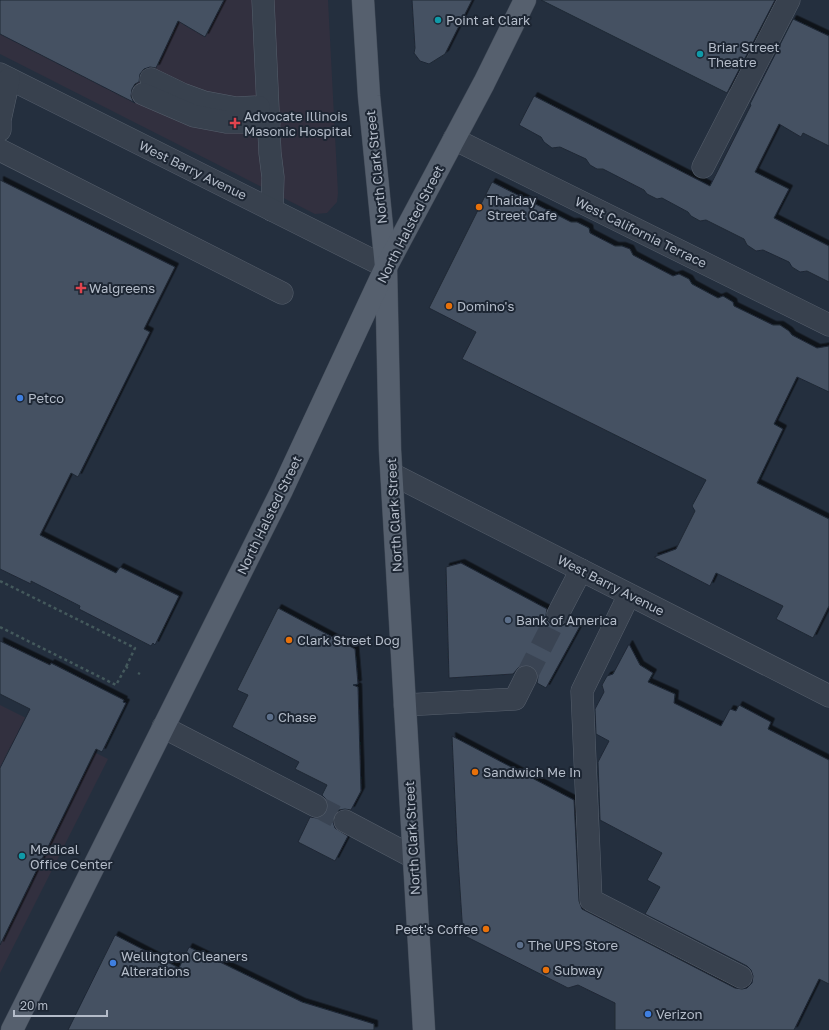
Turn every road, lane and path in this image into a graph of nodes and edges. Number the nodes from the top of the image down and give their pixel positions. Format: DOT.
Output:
graph roads {
  1 [pos="263,0"];
  2 [pos="363,0"];
  3 [pos="525,0"];
  4 [pos="789,0"];
  5 [pos="4,77"];
  6 [pos="147,86"];
  7 [pos="268,114"];
  8 [pos="0,130"];
  9 [pos="454,139"];
  10 [pos="0,150"];
  11 [pos="703,167"];
  12 [pos="272,210"];
  13 [pos="386,267"];
  14 [pos="282,293"];
  15 [pos="829,325"];
  16 [pos="392,474"];
  17 [pos="581,570"];
  18 [pos="0,581"];
  19 [pos="629,595"];
  20 [pos="558,614"];
  21 [pos="0,627"];
  22 [pos="526,677"];
  23 [pos="829,696"];
  24 [pos="405,705"];
  25 [pos="163,727"];
  26 [pos="316,806"];
  27 [pos="345,821"];
  28 [pos="413,857"];
  29 [pos="741,977"];
  30 [pos="12,1030"];
  31 [pos="424,1030"];
  1 -- 7 [label="street"];
  2 -- 13 [label="main road, North Clark Street"];
  3 -- 9 [label="main road, North Halsted Street"];
  4 -- 11 [label="street"];
  5 -- 8 [label="street"];
  5 -- 12 [label="street, West Barry Avenue"];
  6 -- 7 [label="street"];
  7 -- 12 [label="street"];
  9 -- 13 [label="main road, North Halsted Street"];
  9 -- 15 [label="street, West California Terrace"];
  10 -- 14 [label="street"];
  12 -- 13 [label="street, West Barry Avenue"];
  13 -- 16 [label="main road, North Clark Street"];
  13 -- 25 [label="main road, North Halsted Street"];
  16 -- 17 [label="street, West Barry Avenue"];
  16 -- 24 [label="main road, North Clark Street"];
  17 -- 19 [label="street, West Barry Avenue"];
  17 -- 20 [label="street"];
  18 -- 21 [label="path"];
  19 -- 23 [label="street, West Barry Avenue"];
  19 -- 29 [label="street"];
  22 -- 24 [label="street"];
  24 -- 28 [label="main road, North Clark Street"];
  25 -- 26 [label="street"];
  25 -- 30 [label="main road, North Halsted Street"];
  27 -- 28 [label="street"];
  28 -- 31 [label="main road, North Clark Street"];
}
